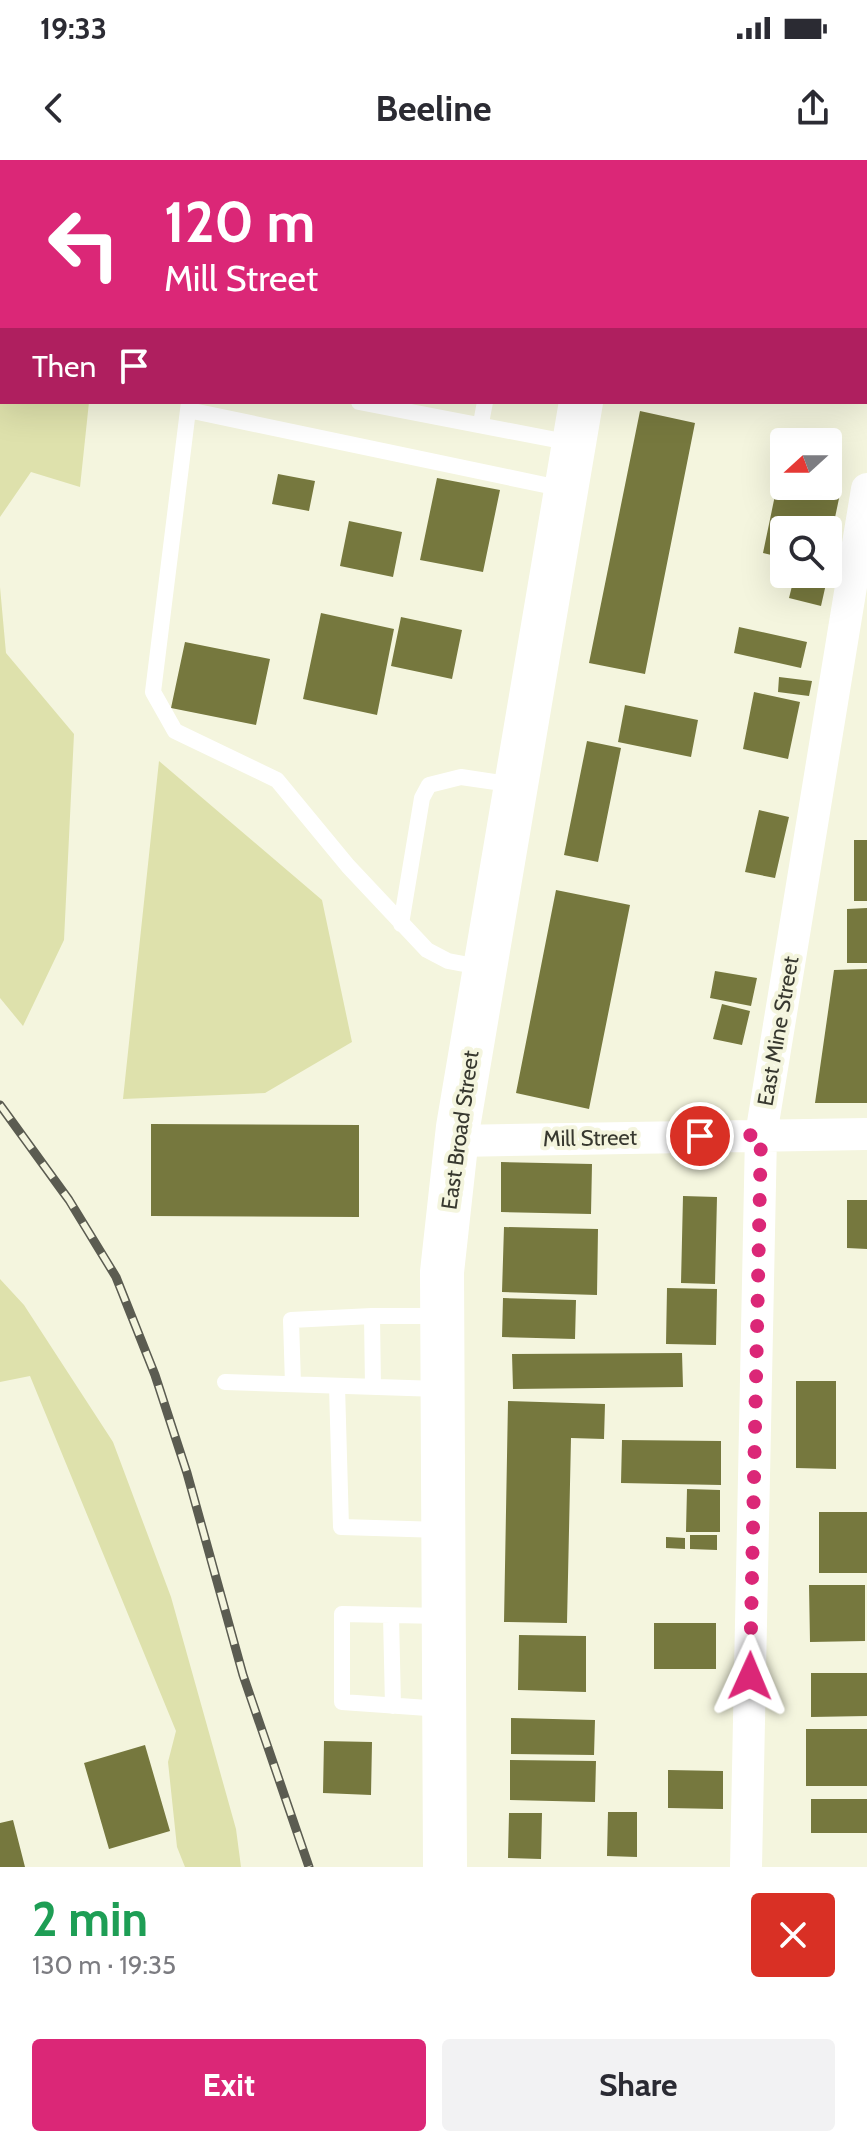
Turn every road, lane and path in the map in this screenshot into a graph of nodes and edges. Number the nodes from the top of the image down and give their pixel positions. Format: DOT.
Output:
graph roads {
  1 [pos="371,404"];
  2 [pos="485,404"];
  3 [pos="189,406"];
  4 [pos="577,422"];
  5 [pos="481,423"];
  6 [pos="867,489"];
  7 [pos="566,490"];
  8 [pos="858,611"];
  9 [pos="516,785"];
  10 [pos="401,924"];
  11 [pos="485,968"];
  12 [pos="867,1134"];
  13 [pos="761,1135"];
  14 [pos="456,1141"];
  15 [pos="372,1316"];
  16 [pos="442,1316"];
  17 [pos="225,1382"];
  18 [pos="293,1384"];
  19 [pos="337,1386"];
  20 [pos="373,1387"];
  21 [pos="443,1389"];
  22 [pos="443,1530"];
  23 [pos="391,1615"];
  24 [pos="444,1616"];
  25 [pos="393,1706"];
  26 [pos="444,1709"];
  27 [pos="445,1867"];
  28 [pos="746,1867"];
  1 -- 5 [label="lane"];
  2 -- 5 [label="lane"];
  3 -- 7 [label="lane"];
  3 -- 10 [label="lane"];
  4 -- 5 [label="lane"];
  4 -- 7 [label="highway, East Broad Street"];
  6 -- 8 [label="street, East Mine Street"];
  7 -- 9 [label="highway, East Broad Street"];
  8 -- 13 [label="street, East Mine Street"];
  9 -- 10 [label="lane"];
  9 -- 11 [label="highway, East Broad Street"];
  10 -- 11 [label="lane"];
  11 -- 14 [label="highway, East Broad Street"];
  12 -- 13 [label="street, Mill Street"];
  13 -- 14 [label="street, Mill Street"];
  13 -- 28 [label="street, East Mine Street"];
  14 -- 16 [label="highway, East Broad Street"];
  15 -- 16 [label="lane"];
  15 -- 18 [label="lane"];
  15 -- 20 [label="lane"];
  16 -- 21 [label="highway, East Broad Street"];
  17 -- 18 [label="lane"];
  18 -- 19 [label="lane"];
  19 -- 20 [label="lane"];
  19 -- 22 [label="lane"];
  20 -- 21 [label="lane"];
  21 -- 22 [label="highway, East Broad Street"];
  22 -- 24 [label="highway, East Broad Street"];
  23 -- 24 [label="lane"];
  23 -- 25 [label="lane"];
  23 -- 25 [label="lane"];
  24 -- 26 [label="highway, East Broad Street"];
  25 -- 26 [label="lane"];
  26 -- 27 [label="highway, East Broad Street"];
}
